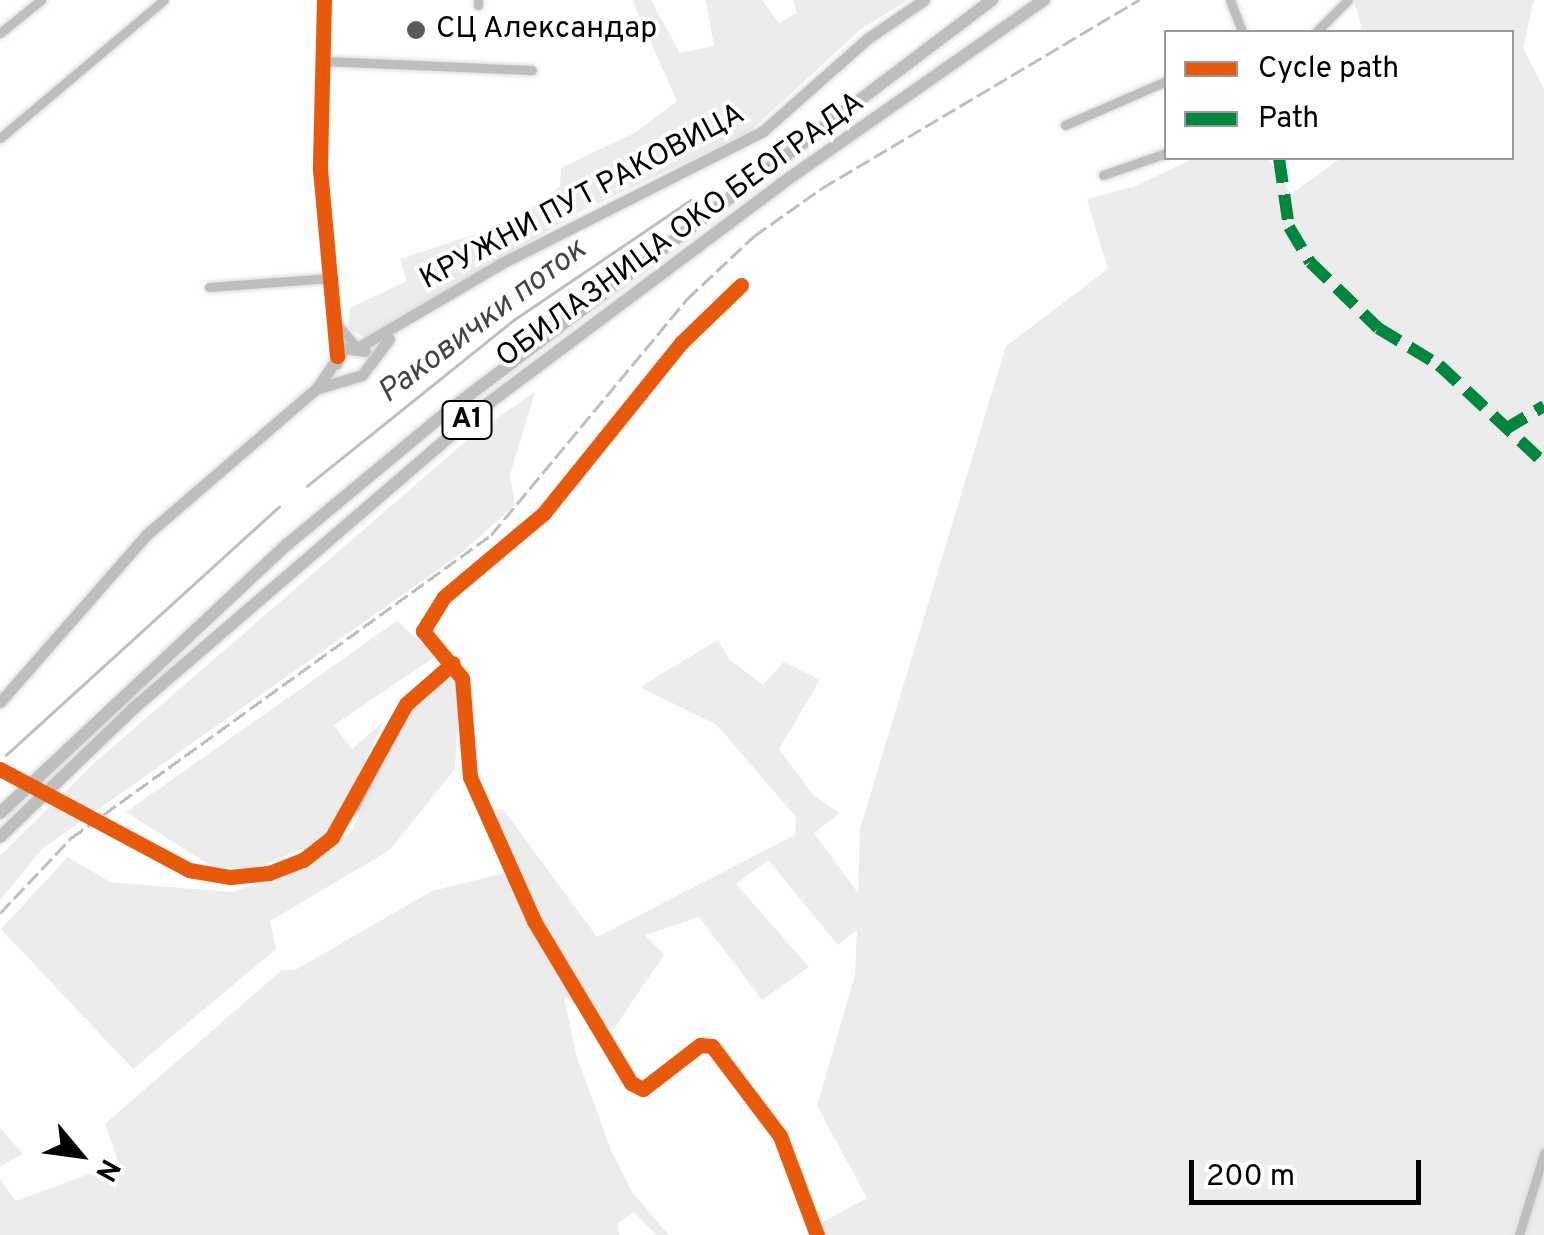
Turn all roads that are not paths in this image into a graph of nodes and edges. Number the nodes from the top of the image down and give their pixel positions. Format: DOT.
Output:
graph roads {
  1 [pos="41,0"];
  2 [pos="164,0"];
  3 [pos="324,0"];
  4 [pos="924,0"];
  5 [pos="992,0"];
  6 [pos="1044,0"];
  7 [pos="1230,0"];
  8 [pos="1348,0"];
  9 [pos="1241,30"];
  10 [pos="1318,30"];
  11 [pos="0,34"];
  12 [pos="322,61"];
  13 [pos="532,70"];
  14 [pos="1164,82"];
  15 [pos="1065,125"];
  16 [pos="0,138"];
  17 [pos="1164,155"];
  18 [pos="1103,176"];
  19 [pos="331,278"];
  20 [pos="741,285"];
  21 [pos="209,287"];
  22 [pos="337,322"];
  23 [pos="403,325"];
  24 [pos="357,346"];
  25 [pos="337,358"];
  26 [pos="369,364"];
  27 [pos="350,378"];
  28 [pos="318,388"];
  29 [pos="453,663"];
  30 [pos="0,702"];
  31 [pos="0,769"];
  32 [pos="0,813"];
  33 [pos="0,837"];
  34 [pos="1544,1153"];
  35 [pos="817,1235"];
  36 [pos="1519,1235"];
  1 -- 11 [label="street"];
  2 -- 16 [label="street"];
  3 -- 12 [label="street"];
  4 -- 23 [label="main road, КРУЖНИ ПУТ РАКОВИЦА"];
  5 -- 32 [label="highway, ОБИЛАЗНИЦА ОКО БЕОГРАДА / A1"];
  6 -- 33 [label="highway, ОБИЛАЗНИЦА ОКО БЕОГРАДА / A1"];
  7 -- 9 [label="street"];
  8 -- 10 [label="street"];
  12 -- 13 [label="street"];
  12 -- 19 [label="street"];
  14 -- 15 [label="street"];
  17 -- 18 [label="street"];
  19 -- 21 [label="street"];
  19 -- 22 [label="street"];
  20 -- 29 [label="street"];
  22 -- 24 [label="street"];
  22 -- 25 [label="street"];
  23 -- 24 [label="main road, КРУЖНИ ПУТ РАКОВИЦА"];
  23 -- 26 [label="main road, КРУЖНИ ПУТ РАКОВИЦА"];
  24 -- 25 [label="main road, КРУЖНИ ПУТ РАКОВИЦА"];
  24 -- 26 [label="main road"];
  25 -- 27 [label="main road"];
  25 -- 28 [label="main road"];
  26 -- 27 [label="main road, КРУЖНИ ПУТ РАКОВИЦА"];
  27 -- 28 [label="main road"];
  28 -- 30 [label="main road"];
  29 -- 31 [label="street, bridge"];
  29 -- 35 [label="street"];
  34 -- 36 [label="street"];
}
